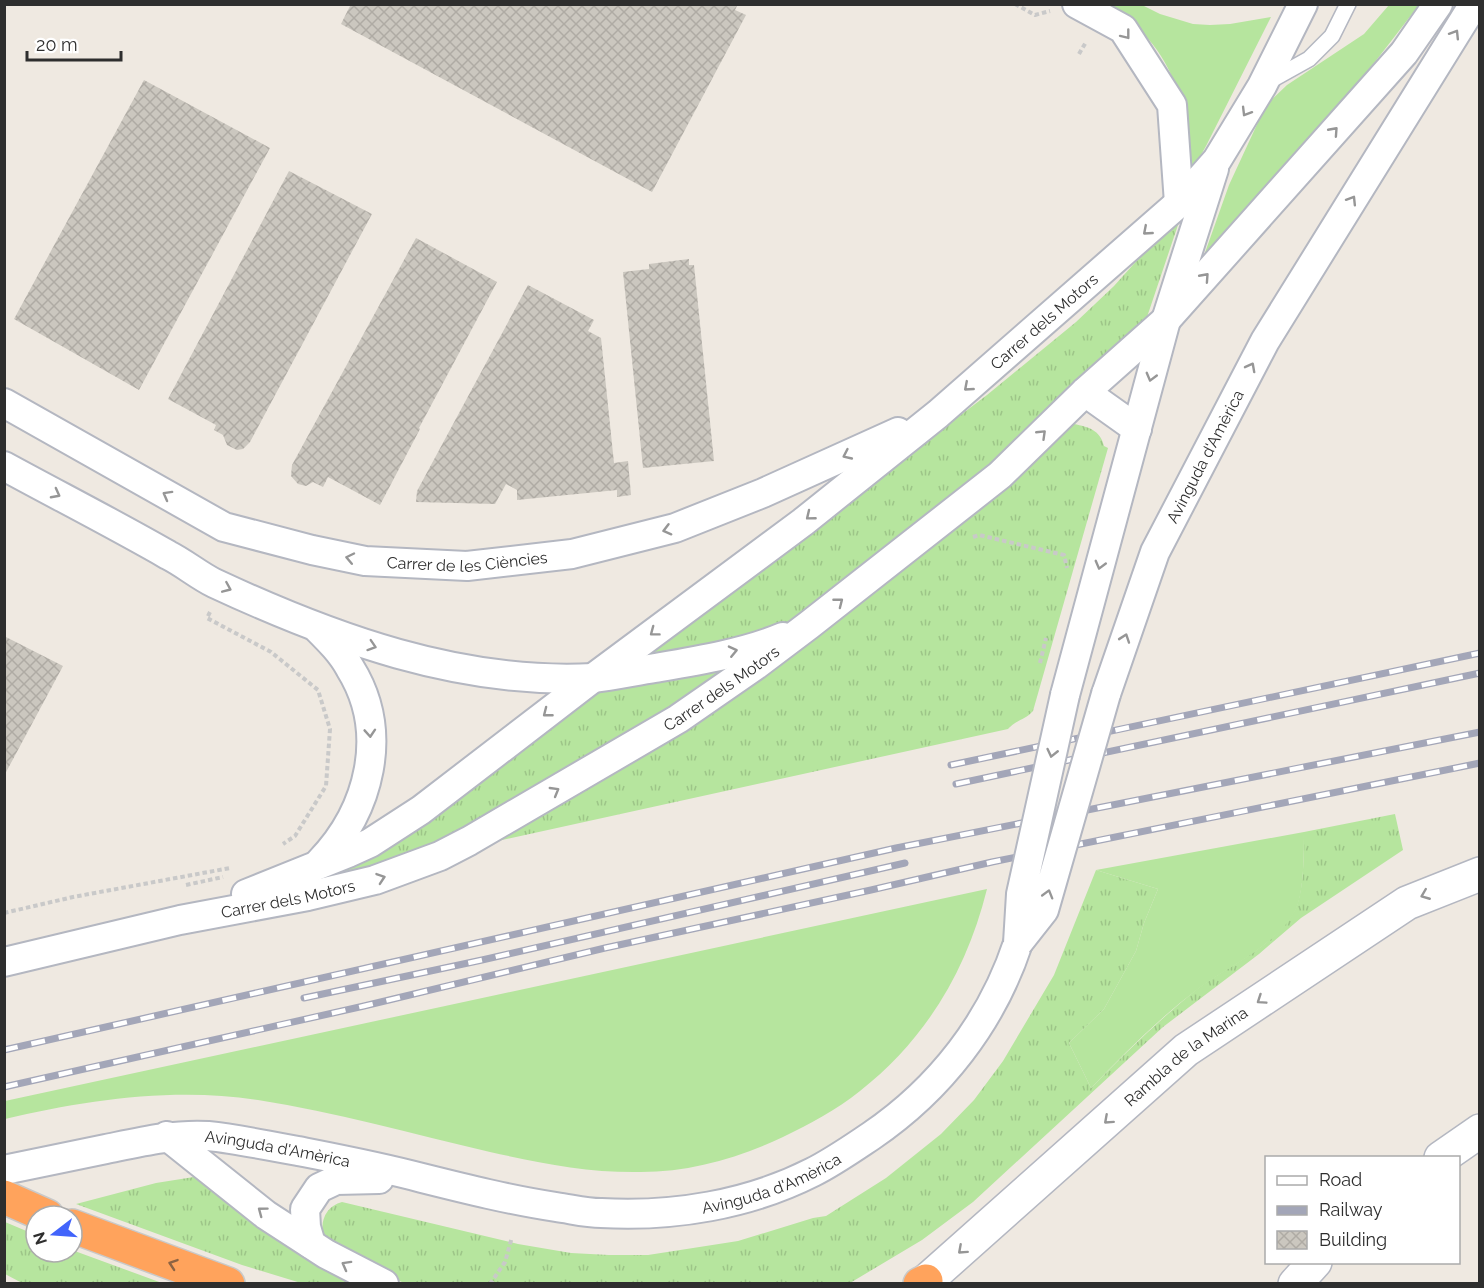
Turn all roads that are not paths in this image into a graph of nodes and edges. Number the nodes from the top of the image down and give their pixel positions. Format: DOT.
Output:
graph roads {
  1 [pos="1077,4"];
  2 [pos="1303,4"];
  3 [pos="1348,4"];
  4 [pos="1438,4"];
  5 [pos="1473,4"];
  6 [pos="1262,86"];
  7 [pos="1217,160"];
  8 [pos="1179,203"];
  9 [pos="1166,320"];
  10 [pos="1085,392"];
  11 [pos="4,403"];
  12 [pos="938,414"];
  13 [pos="1137,429"];
  14 [pos="4,466"];
  15 [pos="809,626"];
  16 [pos="317,627"];
  17 [pos="593,678"];
  18 [pos="316,867"];
  19 [pos="1479,874"];
  20 [pos="180,920"];
  21 [pos="1018,943"];
  22 [pos="4,962"];
  23 [pos="1479,1131"];
  24 [pos="167,1136"];
  25 [pos="1444,1156"];
  26 [pos="4,1170"];
  27 [pos="420,1177"];
  28 [pos="4,1197"];
  29 [pos="24,1206"];
  30 [pos="84,1230"];
  31 [pos="311,1244"];
  32 [pos="1314,1264"];
  33 [pos="923,1283"];
  34 [pos="228,1284"];
  35 [pos="384,1284"];
  36 [pos="1295,1284"];
  1 -- 8 [label="street, one-way"];
  2 -- 6 [label="street, Carrer dels Motors"];
  3 -- 6 [label="lane, Carrer dels Motors"];
  9 -- 4 [label="street, Carrer dels Motors, one-way"];
  21 -- 5 [label="street, Avinguda d'Amèrica, one-way, bridge"];
  6 -- 7 [label="street, Carrer dels Motors, one-way"];
  7 -- 8 [label="street, Carrer dels Motors"];
  7 -- 9 [label="street, Avinguda d'Amèrica"];
  8 -- 12 [label="street, Carrer dels Motors, one-way"];
  9 -- 10 [label="street, Carrer dels Motors"];
  9 -- 13 [label="street, Avinguda d'Amèrica, one-way"];
  10 -- 13 [label="street"];
  15 -- 10 [label="street, Carrer dels Motors, one-way"];
  12 -- 11 [label="street, Carrer de les Ciències, one-way"];
  12 -- 17 [label="street, Carrer dels Motors, one-way"];
  13 -- 21 [label="street, Avinguda d'Amèrica, one-way, bridge"];
  14 -- 16 [label="street, one-way"];
  17 -- 15 [label="street, Carrer dels Motors, one-way"];
  20 -- 15 [label="street, Carrer dels Motors, one-way"];
  16 -- 17 [label="street, one-way"];
  16 -- 18 [label="street, one-way"];
  17 -- 18 [label="street, Carrer dels Motors, one-way"];
  18 -- 20 [label="street, Carrer dels Motors"];
  19 -- 33 [label="street, Rambla de la Marina, one-way"];
  20 -- 22 [label="street"];
  21 -- 27 [label="street, Avinguda d'Amèrica"];
  23 -- 25 [label="street"];
  24 -- 26 [label="street, Avinguda d'Amèrica"];
  24 -- 27 [label="street, Avinguda d'Amèrica"];
  31 -- 24 [label="street, Avinguda d'Amèrica, one-way"];
  27 -- 31 [label="street, Avinguda d'Amèrica"];
  28 -- 29 [label="highway"];
  34 -- 30 [label="highway, one-way"];
  35 -- 31 [label="street, Avinguda d'Amèrica, one-way"];
  32 -- 36 [label="street"];
}
